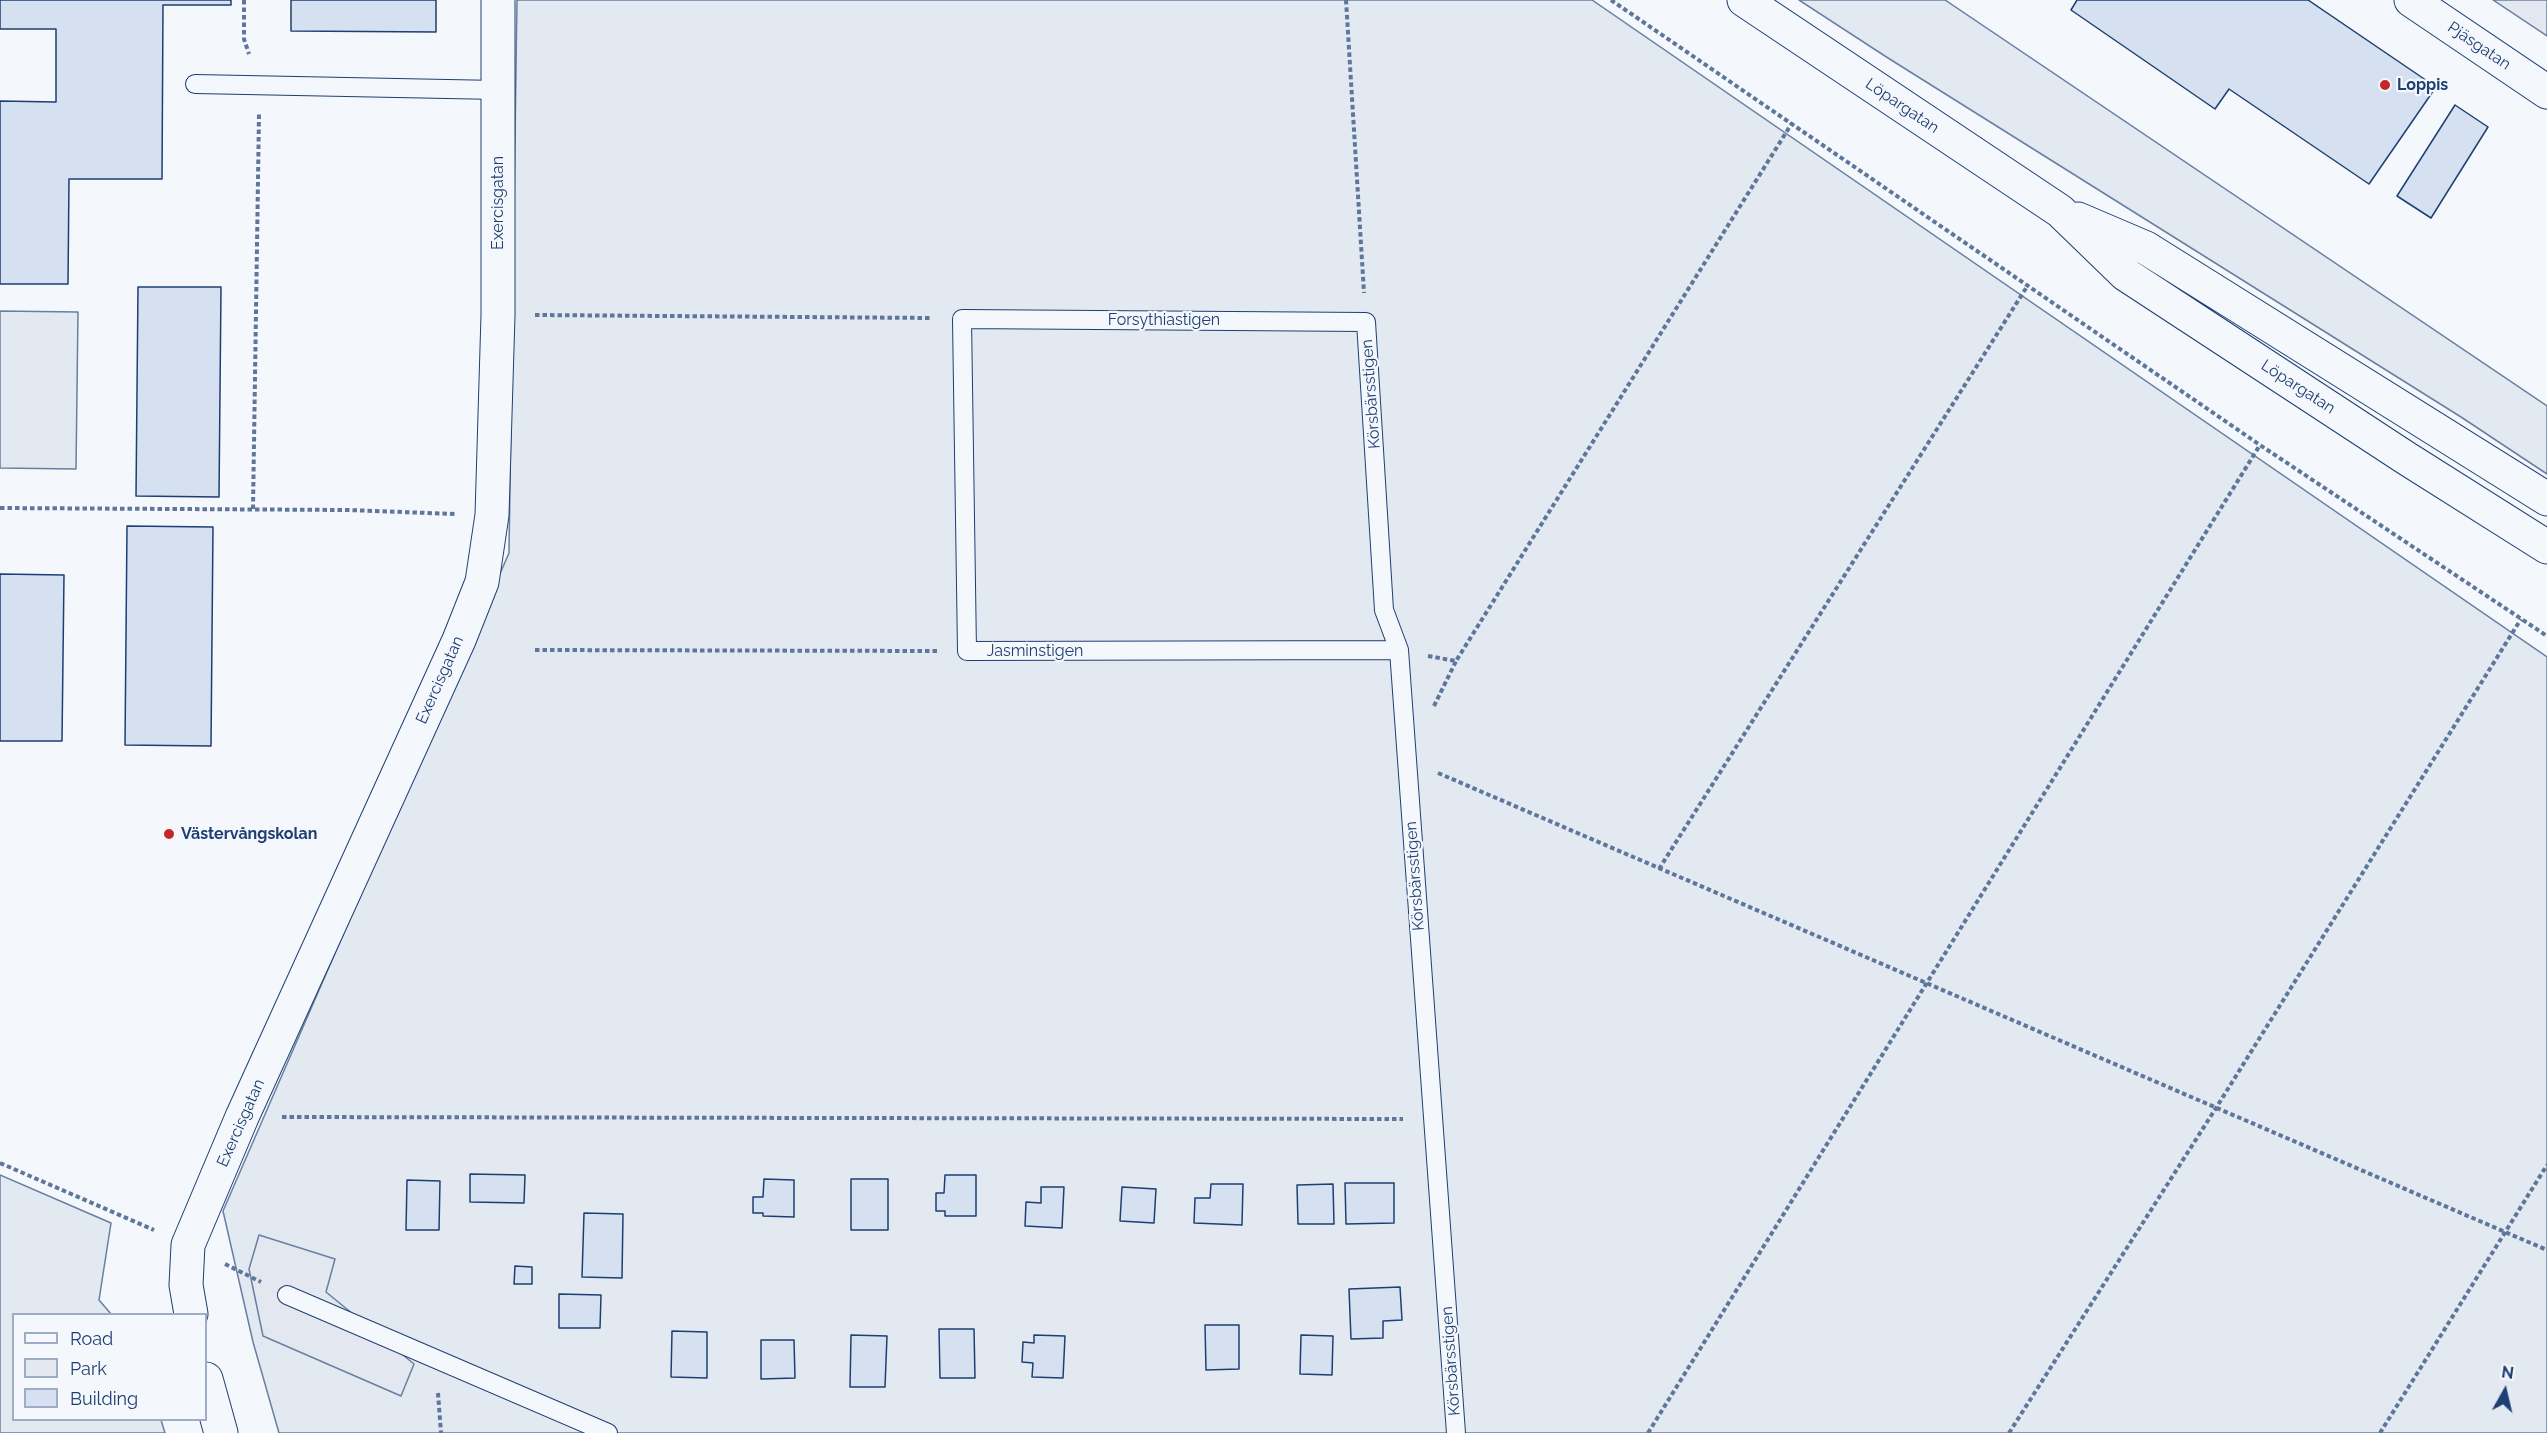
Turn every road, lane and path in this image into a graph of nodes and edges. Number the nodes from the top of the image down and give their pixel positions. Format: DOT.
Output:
graph roads {
  1 [pos="244,0"];
  2 [pos="498,0"];
  3 [pos="1346,0"];
  4 [pos="1611,0"];
  5 [pos="1744,0"];
  6 [pos="2410,0"];
  7 [pos="195,84"];
  8 [pos="260,85"];
  9 [pos="498,90"];
  10 [pos="2547,92"];
  11 [pos="1792,123"];
  12 [pos="2060,212"];
  13 [pos="2028,285"];
  14 [pos="498,315"];
  15 [pos="962,319"];
  16 [pos="1366,322"];
  17 [pos="2260,445"];
  18 [pos="2547,500"];
  19 [pos="0,507"];
  20 [pos="253,509"];
  21 [pos="492,515"];
  22 [pos="2547,547"];
  23 [pos="2521,619"];
  24 [pos="2547,636"];
  25 [pos="535,650"];
  26 [pos="1399,650"];
  27 [pos="967,651"];
  28 [pos="1407,760"];
  29 [pos="1659,868"];
  30 [pos="1926,983"];
  31 [pos="2216,1108"];
  32 [pos="242,1117"];
  33 [pos="1433,1119"];
  34 [pos="0,1163"];
  35 [pos="2547,1165"];
  36 [pos="2505,1232"];
  37 [pos="188,1245"];
  38 [pos="2547,1250"];
  39 [pos="287,1295"];
  40 [pos="191,1313"];
  41 [pos="435,1359"];
  42 [pos="207,1382"];
  43 [pos="221,1433"];
  44 [pos="441,1433"];
  45 [pos="608,1433"];
  46 [pos="1456,1433"];
  47 [pos="1648,1433"];
  48 [pos="2009,1433"];
  49 [pos="2380,1433"];
  1 -- 8 [label="path"];
  2 -- 9 [label="street, Exercisgatan"];
  3 -- 16 [label="path"];
  4 -- 11 [label="path"];
  5 -- 12 [label="street, Löpargatan"];
  6 -- 10 [label="street, Pjäsgatan"];
  7 -- 8 [label="lane"];
  8 -- 9 [label="lane"];
  8 -- 20 [label="path"];
  9 -- 14 [label="street, Exercisgatan"];
  11 -- 13 [label="path"];
  11 -- 26 [label="path"];
  12 -- 18 [label="street, Löpargatan"];
  12 -- 22 [label="street, Löpargatan"];
  13 -- 17 [label="path"];
  13 -- 29 [label="path"];
  14 -- 15 [label="path"];
  14 -- 21 [label="street, Exercisgatan"];
  15 -- 16 [label="lane, Forsythiastigen"];
  15 -- 27 [label="lane, Jasminstigen"];
  16 -- 26 [label="lane, Körsbärsstigen"];
  17 -- 23 [label="path"];
  17 -- 30 [label="path"];
  19 -- 20 [label="path"];
  20 -- 21 [label="path"];
  21 -- 32 [label="street, Exercisgatan"];
  23 -- 24 [label="path"];
  23 -- 31 [label="path"];
  25 -- 27 [label="path"];
  26 -- 27 [label="lane, Jasminstigen"];
  26 -- 28 [label="lane, Körsbärsstigen"];
  28 -- 29 [label="path"];
  28 -- 33 [label="lane, Körsbärsstigen"];
  29 -- 30 [label="path"];
  30 -- 31 [label="path"];
  30 -- 47 [label="path"];
  31 -- 36 [label="path"];
  31 -- 48 [label="path"];
  32 -- 33 [label="path"];
  32 -- 37 [label="street, Exercisgatan"];
  33 -- 46 [label="lane, Körsbärsstigen"];
  34 -- 37 [label="path"];
  35 -- 36 [label="path"];
  36 -- 38 [label="path"];
  36 -- 49 [label="path"];
  37 -- 39 [label="path"];
  37 -- 40 [label="street, Exercisgatan"];
  39 -- 41 [label="lane"];
  41 -- 44 [label="path"];
  41 -- 45 [label="lane"];
  42 -- 43 [label="street"];
}
